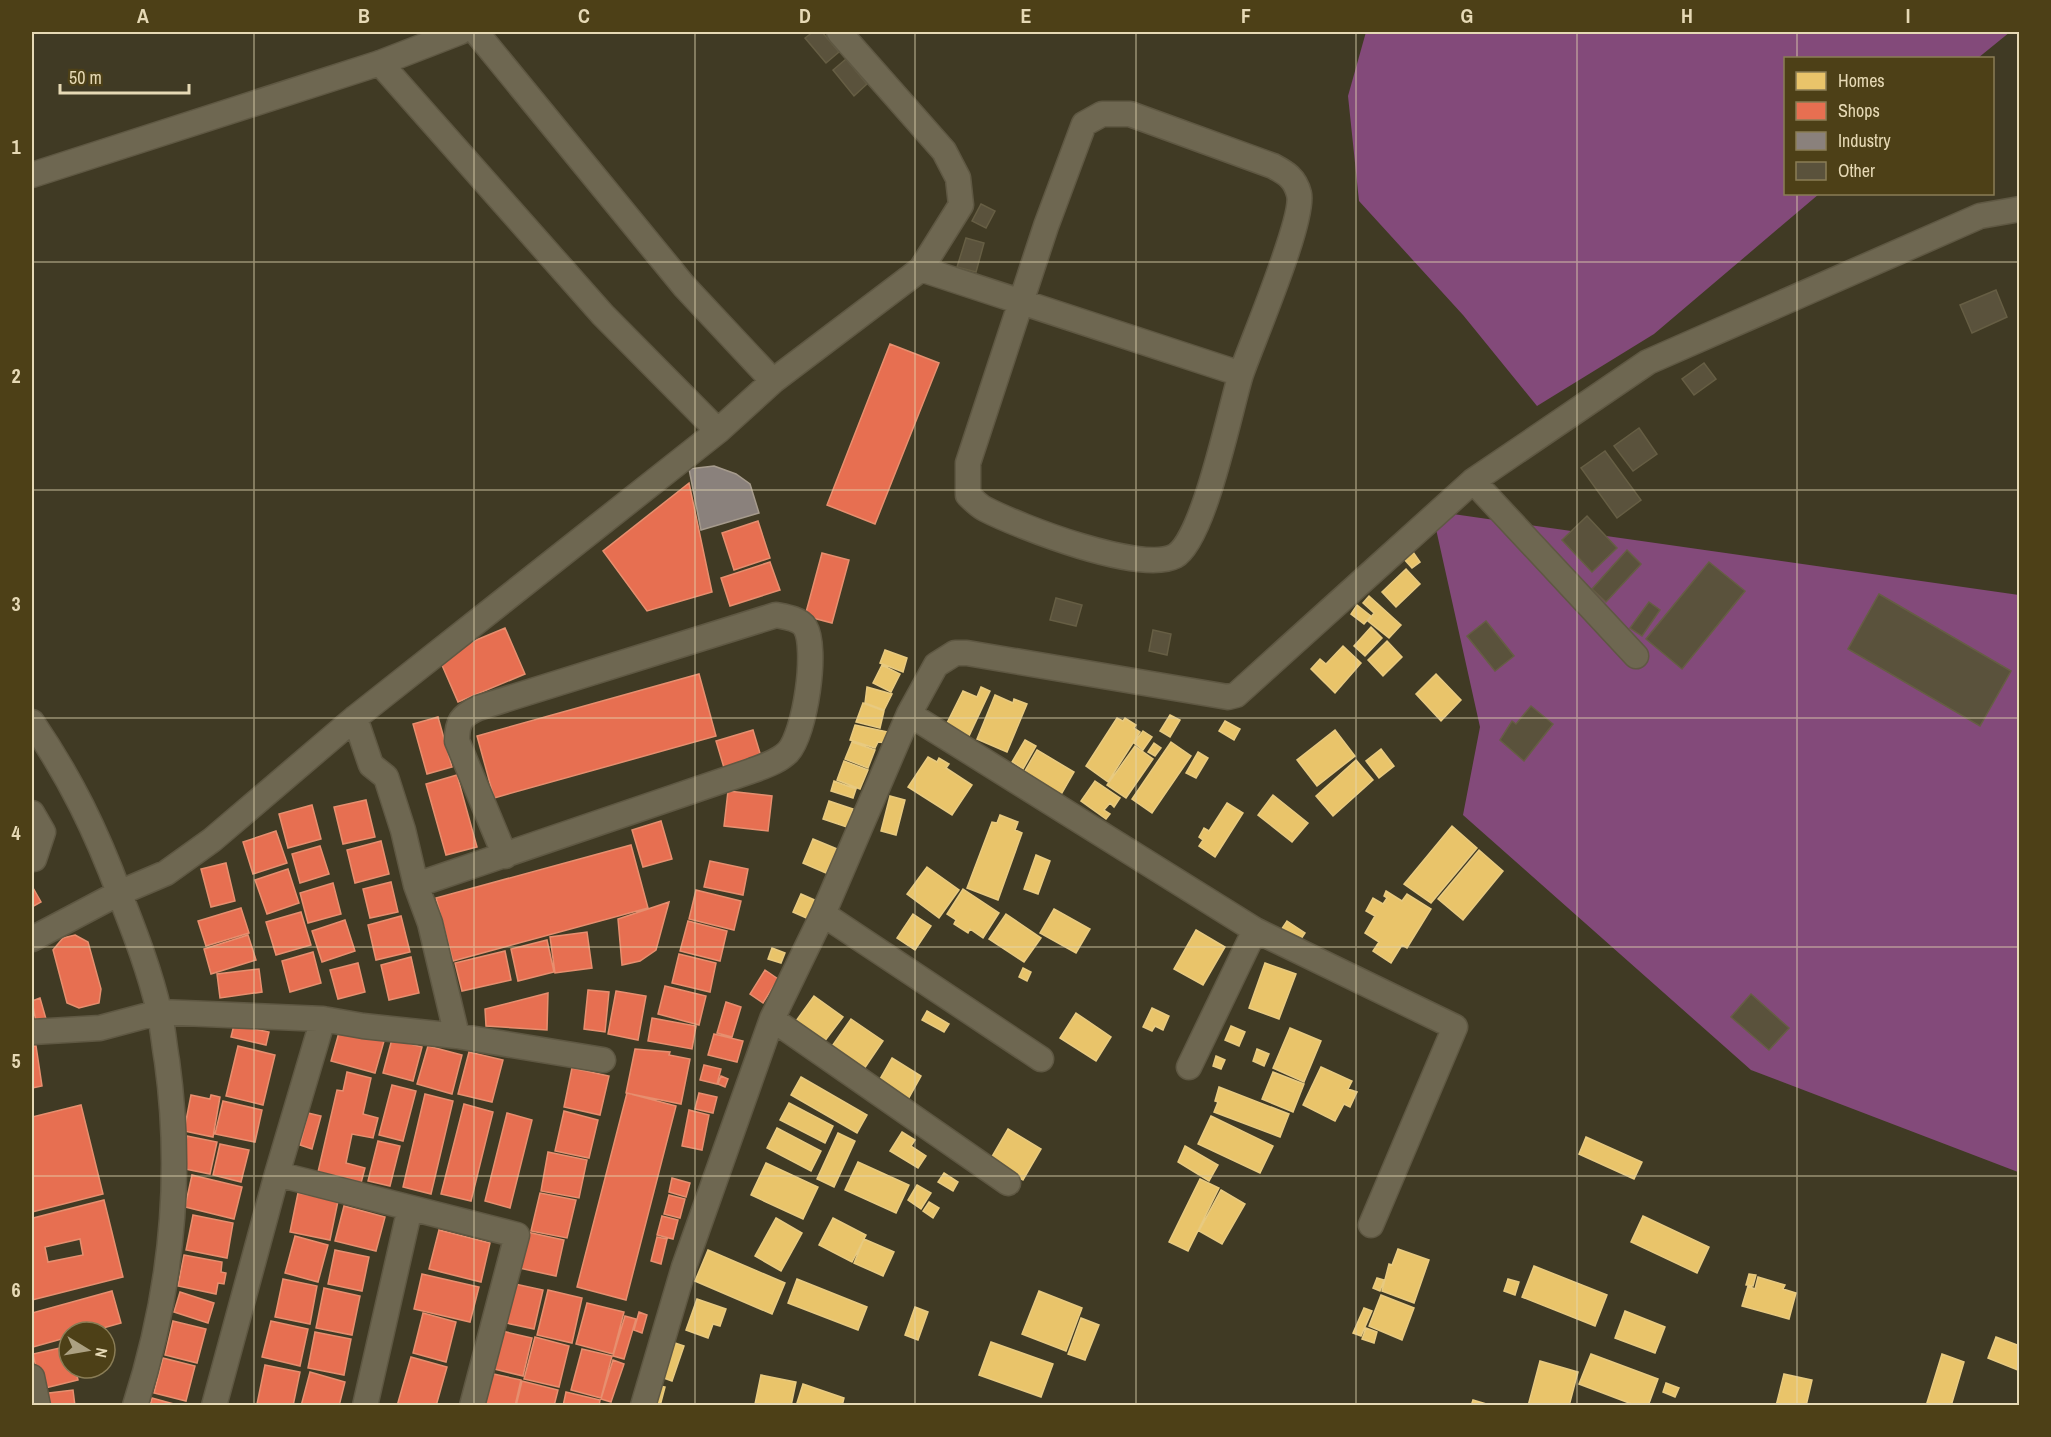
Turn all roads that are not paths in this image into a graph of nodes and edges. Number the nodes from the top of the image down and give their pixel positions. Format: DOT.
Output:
graph roads {
  1 [pos="460,32"];
  2 [pos="477,32"];
  3 [pos="838,32"];
  4 [pos="380,63"];
  5 [pos="32,175"];
  6 [pos="2019,209"];
  7 [pos="921,269"];
  8 [pos="1022,305"];
  9 [pos="1241,375"];
  10 [pos="772,381"];
  11 [pos="718,431"];
  12 [pos="1473,481"];
  13 [pos="1636,656"];
  14 [pos="909,714"];
  15 [pos="355,718"];
  16 [pos="32,722"];
  17 [pos="32,813"];
  18 [pos="505,856"];
  19 [pos="34,859"];
  20 [pos="416,885"];
  21 [pos="119,893"];
  22 [pos="823,914"];
  23 [pos="1255,930"];
  24 [pos="32,939"];
  25 [pos="160,1012"];
  26 [pos="323,1018"];
  27 [pos="772,1020"];
  28 [pos="32,1032"];
  29 [pos="457,1036"];
  30 [pos="1041,1059"];
  31 [pos="603,1060"];
  32 [pos="1189,1067"];
  33 [pos="277,1174"];
  34 [pos="1008,1183"];
  35 [pos="410,1208"];
  36 [pos="1371,1225"];
  37 [pos="32,1377"];
  38 [pos="38,1406"];
  39 [pos="135,1406"];
  40 [pos="214,1406"];
  41 [pos="365,1406"];
  42 [pos="472,1406"];
  43 [pos="643,1406"];
  1 -- 4 [label="street"];
  2 -- 10 [label="street"];
  3 -- 7 [label="street"];
  4 -- 5 [label="street"];
  4 -- 11 [label="street"];
  6 -- 12 [label="street"];
  7 -- 8 [label="street"];
  7 -- 10 [label="street"];
  8 -- 9 [label="street"];
  8 -- 9 [label="street"];
  8 -- 9 [label="street"];
  10 -- 11 [label="street"];
  11 -- 15 [label="street"];
  12 -- 13 [label="street"];
  12 -- 14 [label="street"];
  14 -- 22 [label="street"];
  14 -- 23 [label="street"];
  15 -- 20 [label="street"];
  15 -- 21 [label="street"];
  16 -- 21 [label="street"];
  17 -- 19 [label="street"];
  18 -- 18 [label="street"];
  18 -- 20 [label="street"];
  20 -- 29 [label="street"];
  21 -- 24 [label="street"];
  21 -- 25 [label="street"];
  22 -- 27 [label="street"];
  22 -- 30 [label="street"];
  23 -- 32 [label="street"];
  23 -- 36 [label="street"];
  25 -- 26 [label="street"];
  25 -- 28 [label="street"];
  25 -- 39 [label="street"];
  26 -- 29 [label="street"];
  26 -- 33 [label="street"];
  27 -- 34 [label="street"];
  27 -- 43 [label="street"];
  29 -- 31 [label="street"];
  33 -- 35 [label="street"];
  33 -- 40 [label="street"];
  35 -- 41 [label="street"];
  35 -- 42 [label="street"];
  37 -- 38 [label="street"];
}
